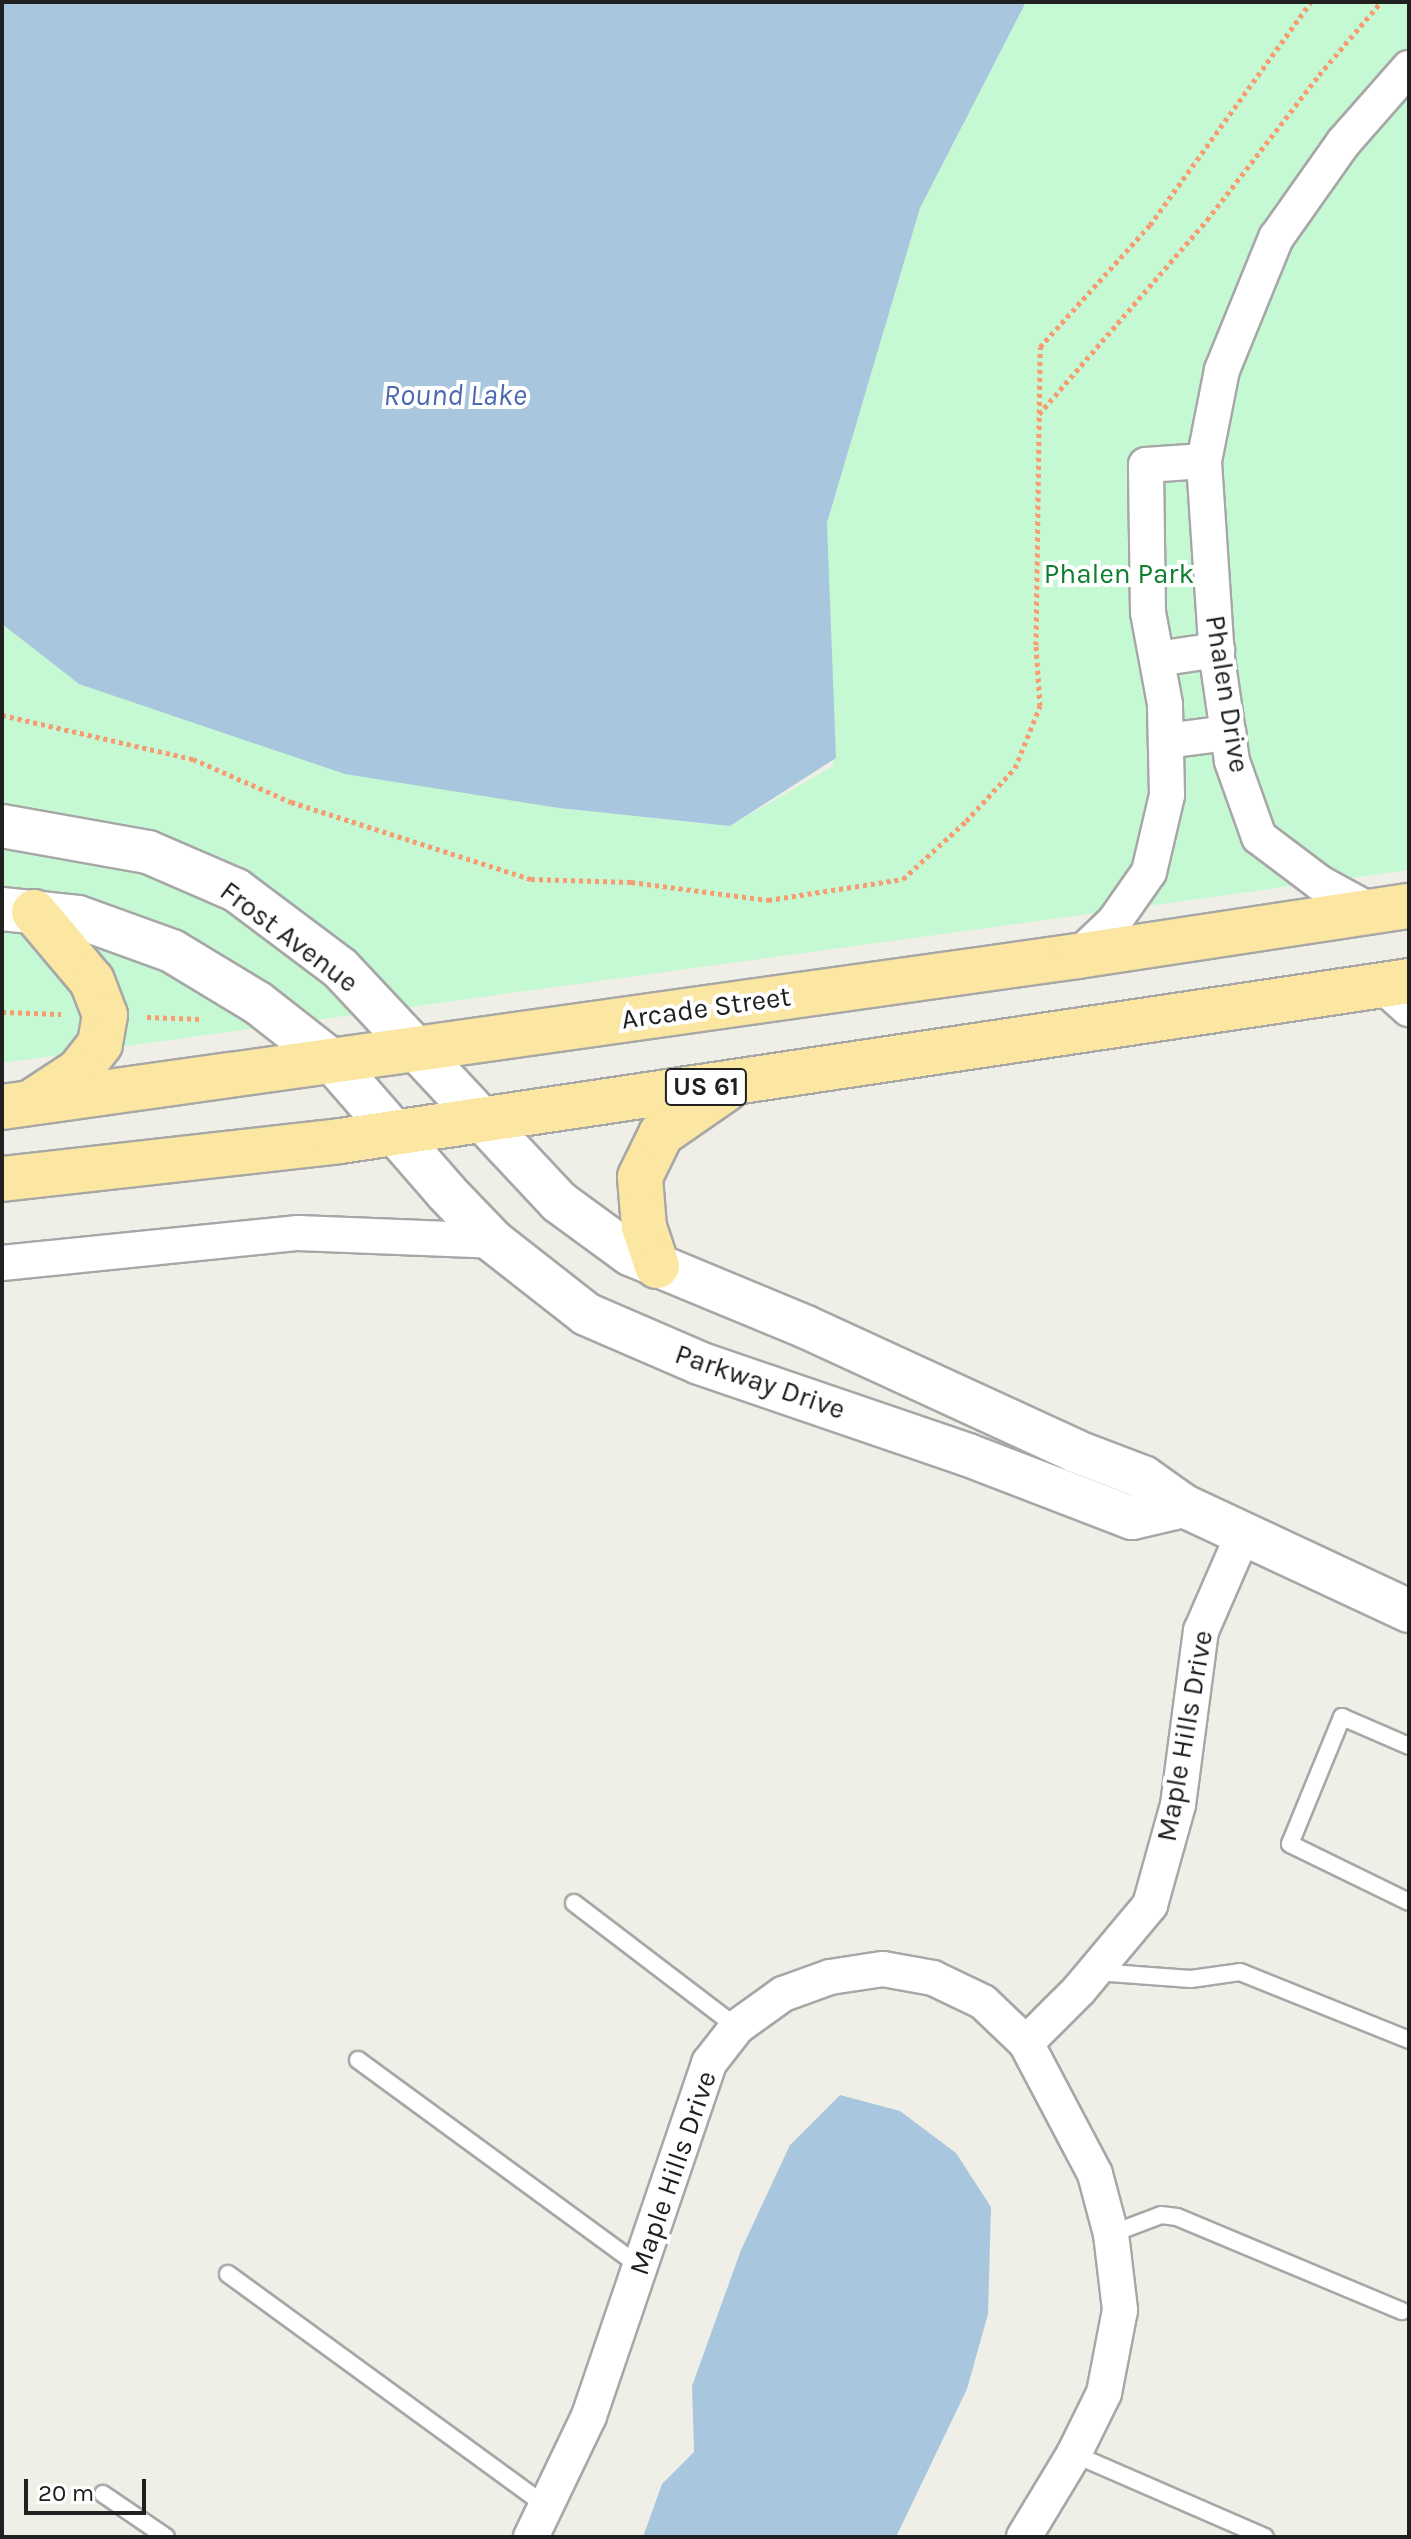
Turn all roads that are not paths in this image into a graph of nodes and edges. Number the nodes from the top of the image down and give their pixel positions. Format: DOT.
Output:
graph roads {
  1 [pos="1409,68"];
  2 [pos="1204,461"];
  3 [pos="1217,650"];
  4 [pos="1157,659"];
  5 [pos="1228,733"];
  6 [pos="1166,741"];
  7 [pos="2,826"];
  8 [pos="1390,909"];
  9 [pos="18,910"];
  10 [pos="1078,956"];
  11 [pos="1400,992"];
  12 [pos="418,1049"];
  13 [pos="332,1061"];
  14 [pos="736,1082"];
  15 [pos="16,1105"];
  16 [pos="481,1121"];
  17 [pos="395,1133"];
  18 [pos="2,1179"];
  19 [pos="493,1241"];
  20 [pos="2,1263"];
  21 [pos="657,1266"];
  22 [pos="1184,1506"];
  23 [pos="1244,1532"];
  24 [pos="1409,1611"];
  25 [pos="1409,1746"];
  26 [pos="1409,1902"];
  27 [pos="574,1903"];
  28 [pos="1094,1972"];
  29 [pos="737,2027"];
  30 [pos="1409,2040"];
  31 [pos="1026,2043"];
  32 [pos="358,2060"];
  33 [pos="1111,2234"];
  34 [pos="641,2267"];
  35 [pos="228,2274"];
  36 [pos="1402,2311"];
  37 [pos="1074,2454"];
  38 [pos="103,2494"];
  39 [pos="548,2507"];
  40 [pos="166,2537"];
  41 [pos="531,2537"];
  42 [pos="1024,2537"];
  43 [pos="1265,2537"];
  1 -- 2 [label="street, Phalen Drive"];
  2 -- 3 [label="street, Phalen Drive"];
  2 -- 4 [label="street"];
  3 -- 4 [label="street"];
  3 -- 5 [label="street, Phalen Drive"];
  4 -- 6 [label="street"];
  5 -- 6 [label="street"];
  5 -- 8 [label="street, Phalen Drive"];
  6 -- 10 [label="street"];
  7 -- 12 [label="street, Frost Avenue"];
  8 -- 10 [label="main road, Arcade Street"];
  9 -- 13 [label="street"];
  9 -- 15 [label="main road"];
  10 -- 12 [label="main road, Arcade Street"];
  11 -- 14 [label="main road, US 61"];
  12 -- 13 [label="main road, Arcade Street"];
  12 -- 16 [label="street, Frost Avenue"];
  13 -- 15 [label="main road, Arcade Street"];
  13 -- 17 [label="street"];
  14 -- 16 [label="main road, US 61"];
  14 -- 21 [label="main road"];
  16 -- 17 [label="main road, US 61"];
  16 -- 21 [label="street"];
  17 -- 18 [label="main road, US 61"];
  17 -- 19 [label="street, Parkway Drive"];
  19 -- 20 [label="street"];
  19 -- 22 [label="street, Parkway Drive"];
  21 -- 22 [label="street"];
  22 -- 23 [label="street"];
  23 -- 24 [label="street"];
  23 -- 28 [label="street, Maple Hills Drive"];
  25 -- 26 [label="lane"];
  27 -- 29 [label="lane"];
  28 -- 30 [label="lane"];
  28 -- 31 [label="street, Maple Hills Drive"];
  29 -- 31 [label="street, Maple Hills Drive"];
  29 -- 34 [label="street, Maple Hills Drive"];
  31 -- 33 [label="street, Maple Hills Drive"];
  32 -- 34 [label="lane"];
  33 -- 36 [label="lane"];
  33 -- 37 [label="street, Maple Hills Drive"];
  34 -- 39 [label="street, Maple Hills Drive"];
  35 -- 39 [label="lane"];
  37 -- 42 [label="street, Maple Hills Drive"];
  37 -- 43 [label="lane"];
  38 -- 40 [label="lane"];
  39 -- 41 [label="street, Maple Hills Drive"];
}
